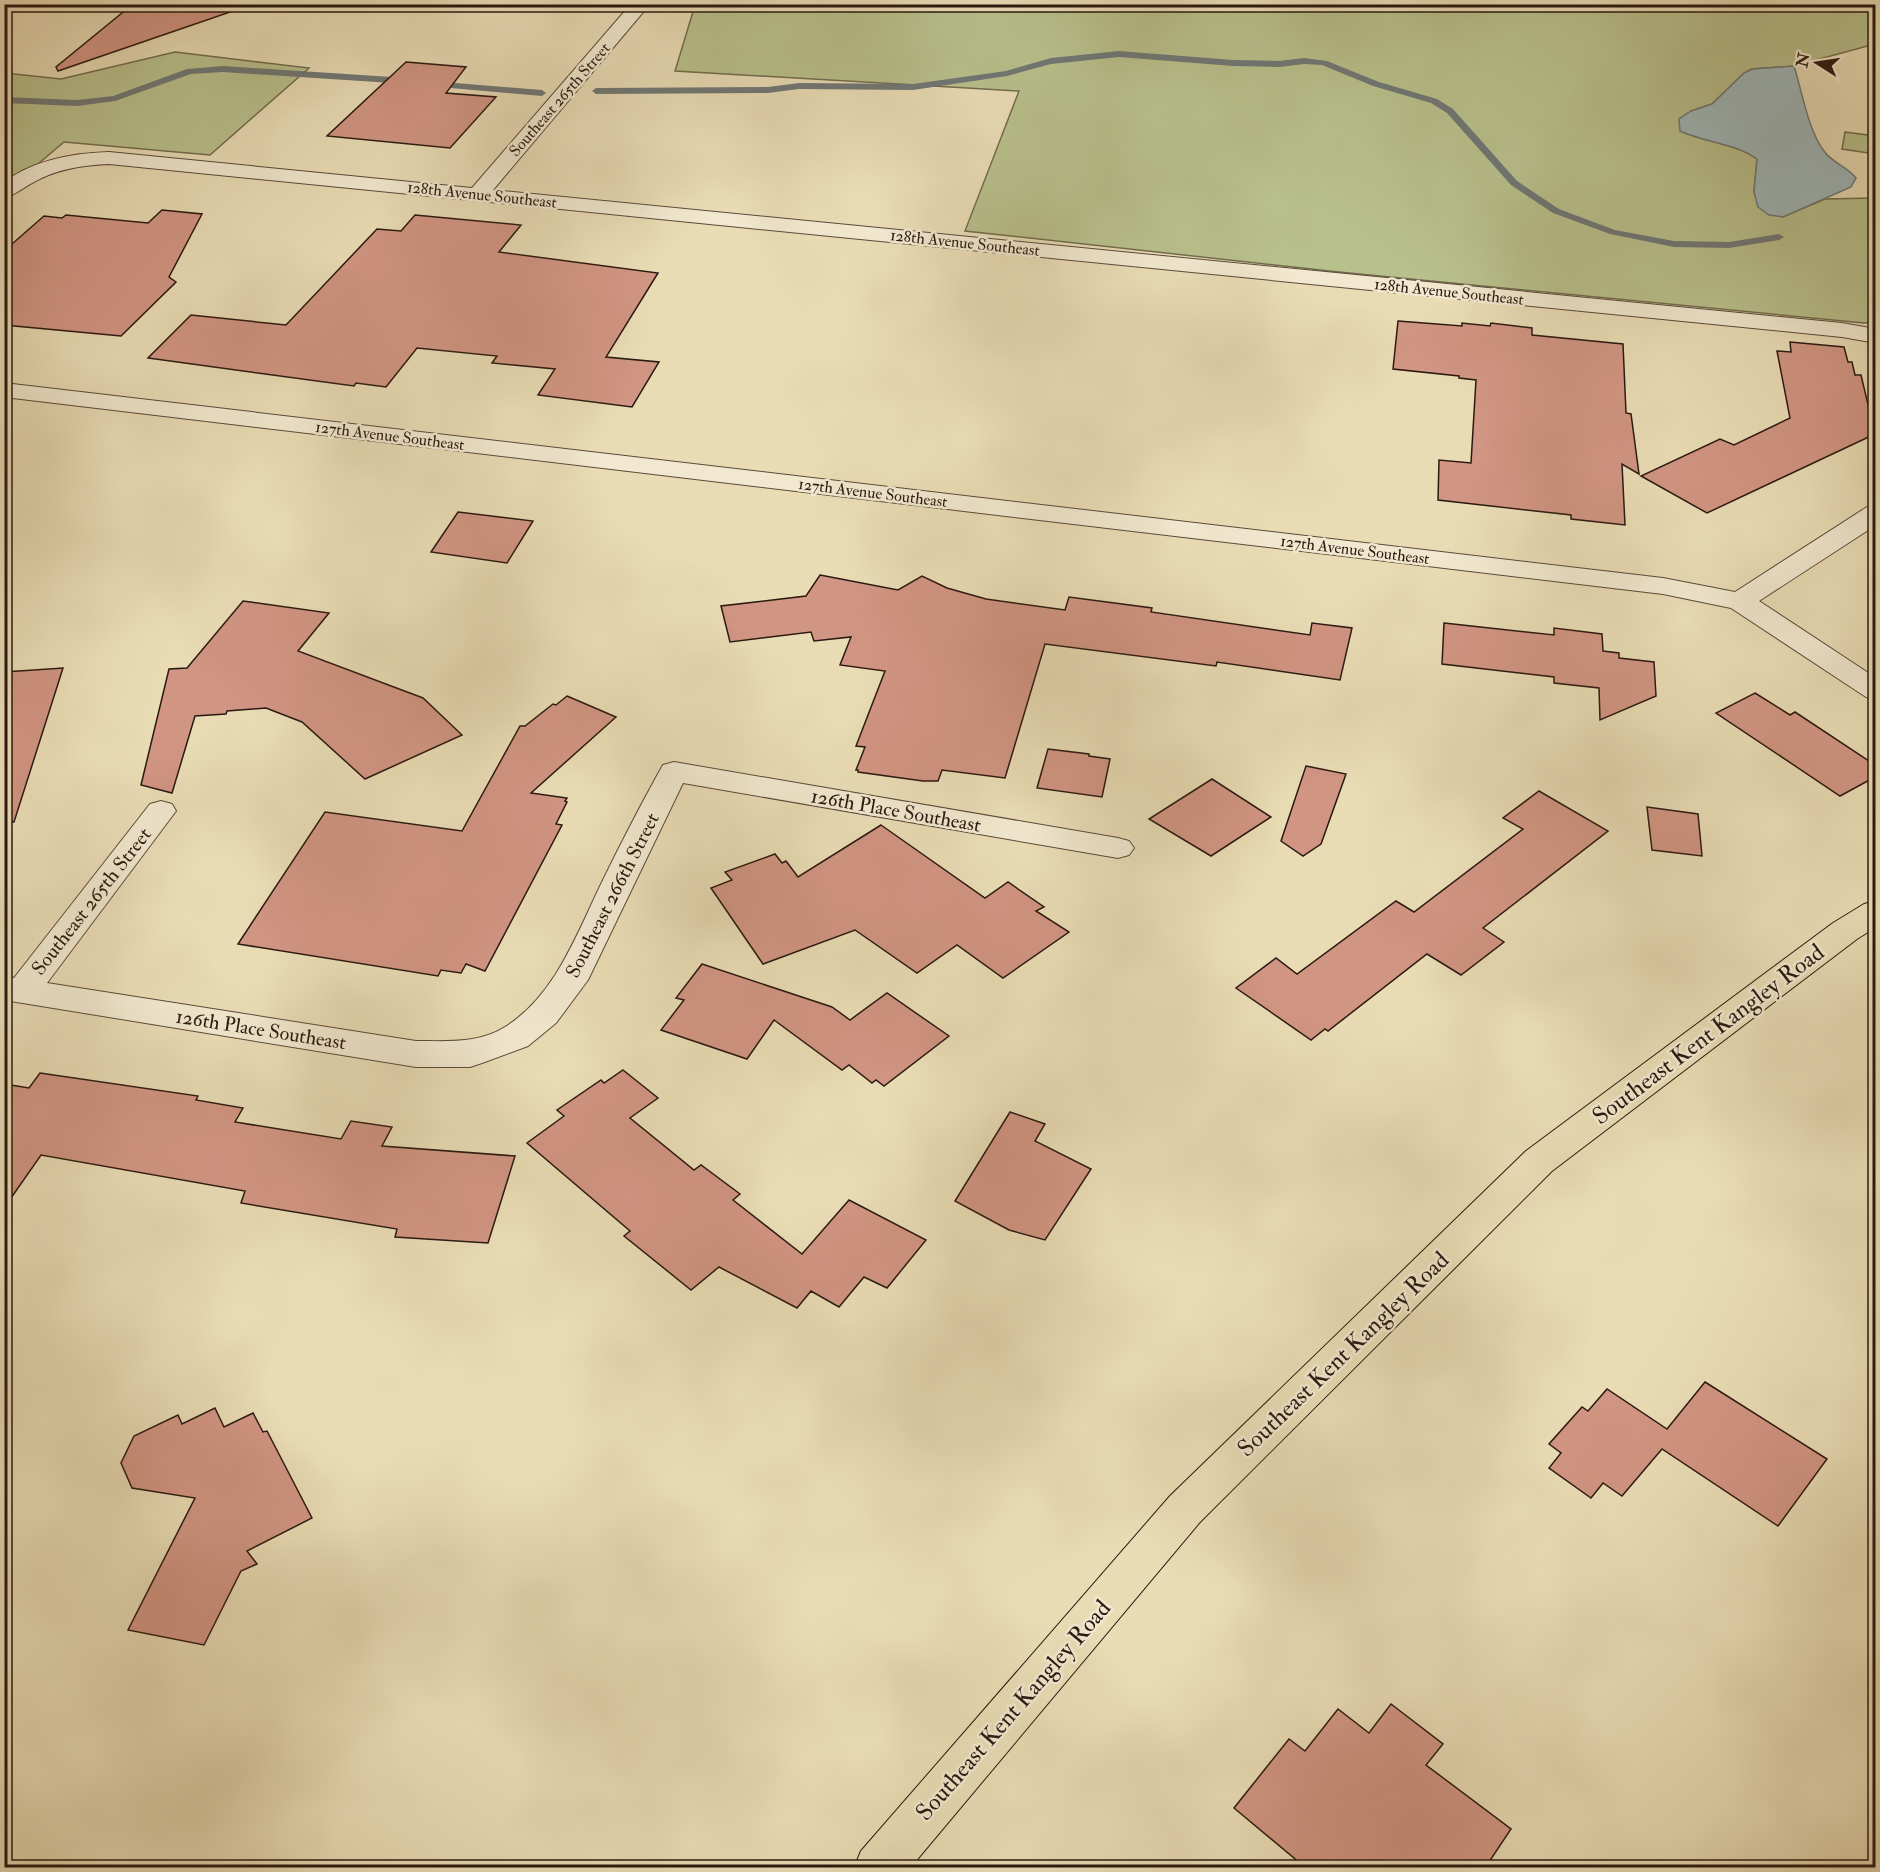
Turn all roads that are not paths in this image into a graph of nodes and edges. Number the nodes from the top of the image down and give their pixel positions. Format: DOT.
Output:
graph roads {
  1 [pos="641,4"];
  2 [pos="39,5"];
  3 [pos="4,7"];
  4 [pos="4,192"];
  5 [pos="478,194"];
  6 [pos="1875,336"];
  7 [pos="4,390"];
  8 [pos="1875,513"];
  9 [pos="1740,601"];
  10 [pos="1875,691"];
  11 [pos="674,772"];
  12 [pos="160,811"];
  13 [pos="1118,848"];
  14 [pos="1875,912"];
  15 [pos="13,990"];
  16 [pos="516,1037"];
  17 [pos="878,1868"];
  1 -- 5 [label="street, Southeast 265th Street"];
  2 -- 3 [label="street"];
  4 -- 5 [label="street, 128th Avenue Southeast"];
  5 -- 6 [label="street, 128th Avenue Southeast"];
  7 -- 9 [label="street, 127th Avenue Southeast"];
  8 -- 9 [label="street"];
  9 -- 10 [label="street"];
  11 -- 13 [label="street, 126th Place Southeast"];
  11 -- 16 [label="street, Southeast 266th Street"];
  12 -- 15 [label="street, Southeast 265th Street"];
  14 -- 17 [label="main road, Southeast Kent Kangley Road"];
  15 -- 16 [label="street, 126th Place Southeast"];
}
